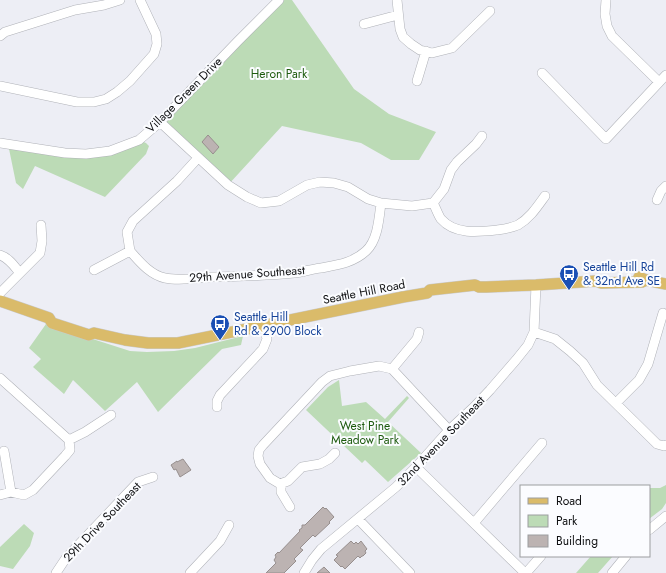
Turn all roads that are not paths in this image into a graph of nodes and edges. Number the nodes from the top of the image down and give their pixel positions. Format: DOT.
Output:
graph roads {
  1 [pos="120,0"];
  2 [pos="140,0"];
  3 [pos="279,0"];
  4 [pos="397,0"];
  5 [pos="606,0"];
  6 [pos="490,11"];
  7 [pos="398,15"];
  8 [pos="364,24"];
  9 [pos="0,36"];
  10 [pos="426,51"];
  11 [pos="542,72"];
  12 [pos="666,75"];
  13 [pos="417,81"];
  14 [pos="659,82"];
  15 [pos="0,86"];
  16 [pos="160,122"];
  17 [pos="482,136"];
  18 [pos="0,143"];
  19 [pos="198,158"];
  20 [pos="666,186"];
  21 [pos="545,196"];
  22 [pos="657,200"];
  23 [pos="382,202"];
  24 [pos="433,203"];
  25 [pos="41,225"];
  26 [pos="130,250"];
  27 [pos="0,255"];
  28 [pos="94,270"];
  29 [pos="20,273"];
  30 [pos="666,284"];
  31 [pos="536,285"];
  32 [pos="0,293"];
  33 [pos="0,301"];
  34 [pos="663,313"];
  35 [pos="264,325"];
  36 [pos="419,332"];
  37 [pos="534,332"];
  38 [pos="392,369"];
  39 [pos="0,378"];
  40 [pos="616,403"];
  41 [pos="217,407"];
  42 [pos="111,415"];
  43 [pos="449,430"];
  44 [pos="69,440"];
  45 [pos="542,443"];
  46 [pos="662,445"];
  47 [pos="4,451"];
  48 [pos="336,453"];
  49 [pos="416,467"];
  50 [pos="153,477"];
  51 [pos="281,484"];
  52 [pos="11,492"];
  53 [pos="0,495"];
  54 [pos="290,507"];
  55 [pos="666,516"];
  56 [pos="358,520"];
  57 [pos="474,523"];
  58 [pos="229,525"];
  59 [pos="650,529"];
  60 [pos="540,557"];
  61 [pos="625,557"];
  62 [pos="56,573"];
  63 [pos="190,573"];
  64 [pos="304,573"];
  65 [pos="410,573"];
  66 [pos="526,573"];
  67 [pos="612,573"];
  1 -- 9 [label="street"];
  2 -- 15 [label="street"];
  3 -- 16 [label="street, Village Green Drive"];
  4 -- 7 [label="street"];
  5 -- 14 [label="street"];
  6 -- 10 [label="street"];
  7 -- 8 [label="street"];
  7 -- 10 [label="street"];
  10 -- 13 [label="street"];
  11 -- 14 [label="street"];
  12 -- 14 [label="street"];
  16 -- 18 [label="street, Village Green Drive"];
  16 -- 19 [label="street"];
  17 -- 24 [label="street"];
  19 -- 23 [label="street"];
  19 -- 26 [label="street"];
  20 -- 22 [label="street"];
  21 -- 24 [label="street"];
  23 -- 24 [label="street"];
  23 -- 26 [label="street, 29th Avenue Southeast"];
  25 -- 29 [label="street"];
  26 -- 28 [label="street"];
  27 -- 29 [label="street"];
  29 -- 32 [label="street"];
  30 -- 31 [label="main road, Seattle Hill Road"];
  31 -- 35 [label="main road, Seattle Hill Road"];
  31 -- 37 [label="street, 32nd Avenue Southeast"];
  33 -- 35 [label="main road, Seattle Hill Road"];
  34 -- 40 [label="street"];
  35 -- 41 [label="street"];
  36 -- 38 [label="street"];
  37 -- 40 [label="street"];
  37 -- 43 [label="street, 32nd Avenue Southeast"];
  38 -- 43 [label="street"];
  38 -- 51 [label="street"];
  39 -- 44 [label="street"];
  40 -- 46 [label="street"];
  42 -- 44 [label="street"];
  43 -- 49 [label="street, 32nd Avenue Southeast"];
  44 -- 52 [label="street"];
  45 -- 57 [label="street"];
  47 -- 52 [label="street"];
  48 -- 51 [label="street"];
  49 -- 56 [label="street, 32nd Avenue Southeast"];
  49 -- 57 [label="street"];
  50 -- 62 [label="street, 29th Drive Southeast"];
  51 -- 54 [label="street"];
  52 -- 53 [label="street"];
  55 -- 59 [label="street"];
  56 -- 64 [label="street, 32nd Avenue Southeast"];
  56 -- 65 [label="street"];
  57 -- 66 [label="street"];
  58 -- 63 [label="street"];
  60 -- 66 [label="street"];
  61 -- 67 [label="street"];
}
